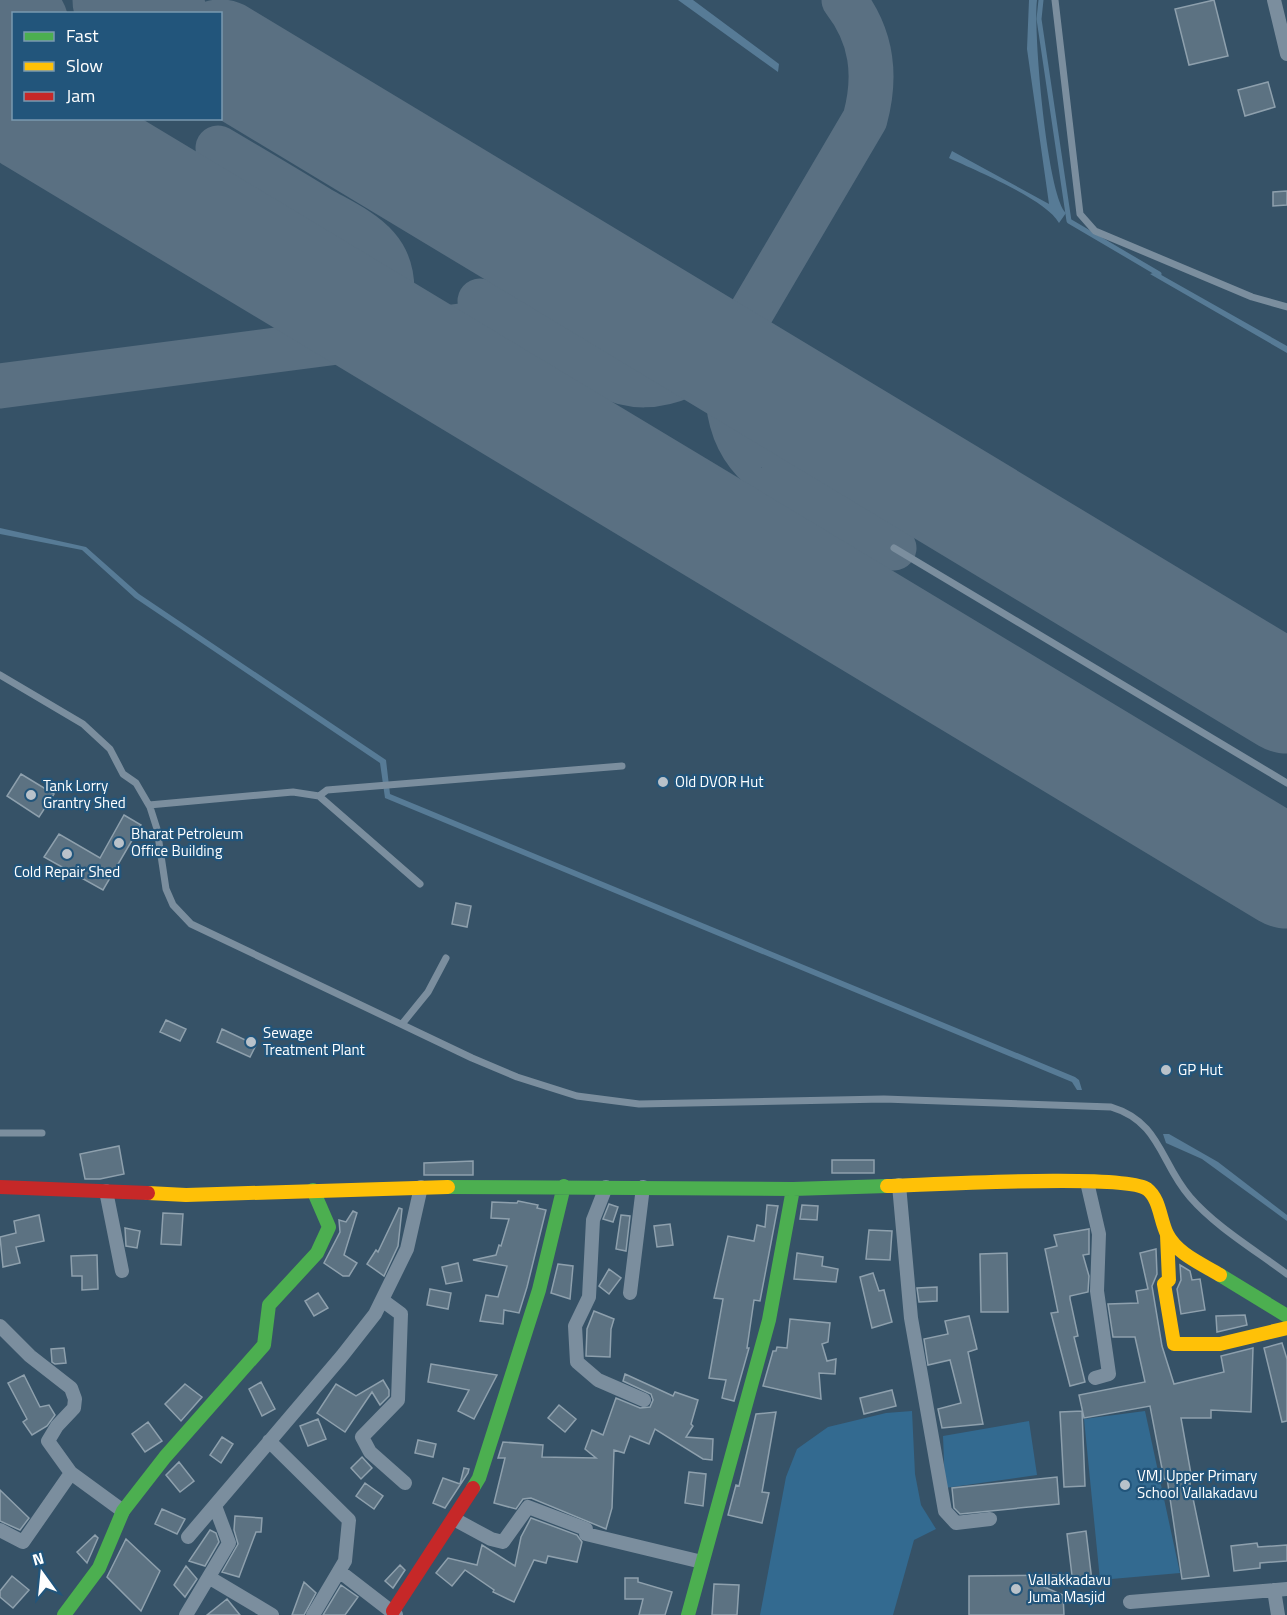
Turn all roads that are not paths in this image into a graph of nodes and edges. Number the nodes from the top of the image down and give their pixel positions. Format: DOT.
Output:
graph roads {
  1 [pos="1055,0"];
  2 [pos="1274,0"];
  3 [pos="1287,54"];
  4 [pos="1287,307"];
  5 [pos="894,548"];
  6 [pos="0,675"];
  7 [pos="622,766"];
  8 [pos="1287,783"];
  9 [pos="319,796"];
  10 [pos="149,805"];
  11 [pos="420,884"];
  12 [pos="446,958"];
  13 [pos="402,1024"];
  14 [pos="0,1133"];
  15 [pos="42,1133"];
  16 [pos="1087,1182"];
  17 [pos="899,1185"];
  18 [pos="564,1186"];
  19 [pos="606,1186"];
  20 [pos="0,1187"];
  21 [pos="421,1187"];
  22 [pos="643,1187"];
  23 [pos="793,1189"];
  24 [pos="106,1191"];
  25 [pos="313,1191"];
  26 [pos="1167,1235"];
  27 [pos="122,1271"];
  28 [pos="1287,1274"];
  29 [pos="630,1293"];
  30 [pos="382,1300"];
  31 [pos="1287,1317"];
  32 [pos="0,1326"];
  33 [pos="1287,1328"];
  34 [pos="1095,1377"];
  35 [pos="644,1400"];
  36 [pos="269,1441"];
  37 [pos="71,1473"];
  38 [pos="405,1483"];
  39 [pos="215,1506"];
  40 [pos="123,1511"];
  41 [pos="454,1519"];
  42 [pos="990,1520"];
  43 [pos="0,1530"];
  44 [pos="188,1538"];
  45 [pos="702,1562"];
  46 [pos="339,1571"];
  47 [pos="210,1578"];
  48 [pos="1280,1589"];
  49 [pos="1130,1602"];
  50 [pos="395,1613"];
  51 [pos="64,1615"];
  52 [pos="186,1615"];
  53 [pos="272,1615"];
  54 [pos="313,1615"];
  55 [pos="688,1615"];
  56 [pos="1278,1615"];
  1 -- 4 [label="lane"];
  2 -- 3 [label="street"];
  5 -- 8 [label="lane"];
  6 -- 10 [label="lane"];
  7 -- 9 [label="lane"];
  9 -- 10 [label="lane"];
  9 -- 11 [label="lane"];
  10 -- 13 [label="lane"];
  12 -- 13 [label="lane"];
  13 -- 28 [label="lane"];
  14 -- 15 [label="lane"];
  16 -- 17 [label="street"];
  16 -- 26 [label="street"];
  16 -- 34 [label="street"];
  17 -- 23 [label="street"];
  17 -- 42 [label="street"];
  18 -- 19 [label="street"];
  18 -- 21 [label="street"];
  18 -- 41 [label="street"];
  19 -- 22 [label="street"];
  19 -- 35 [label="street"];
  20 -- 24 [label="street"];
  21 -- 25 [label="street"];
  21 -- 30 [label="street"];
  22 -- 23 [label="street"];
  22 -- 29 [label="street"];
  23 -- 45 [label="street"];
  24 -- 25 [label="street"];
  24 -- 27 [label="street"];
  25 -- 40 [label="street"];
  26 -- 31 [label="street"];
  26 -- 33 [label="street"];
  30 -- 36 [label="street"];
  30 -- 38 [label="street"];
  32 -- 37 [label="street"];
  36 -- 39 [label="street"];
  36 -- 46 [label="street"];
  37 -- 40 [label="street"];
  37 -- 43 [label="street"];
  39 -- 44 [label="street"];
  39 -- 47 [label="street"];
  40 -- 51 [label="street"];
  41 -- 45 [label="street"];
  41 -- 50 [label="street"];
  45 -- 55 [label="street"];
  46 -- 50 [label="street"];
  46 -- 54 [label="street"];
  47 -- 52 [label="street"];
  47 -- 53 [label="street"];
  48 -- 49 [label="street"];
  48 -- 56 [label="street"];
}
